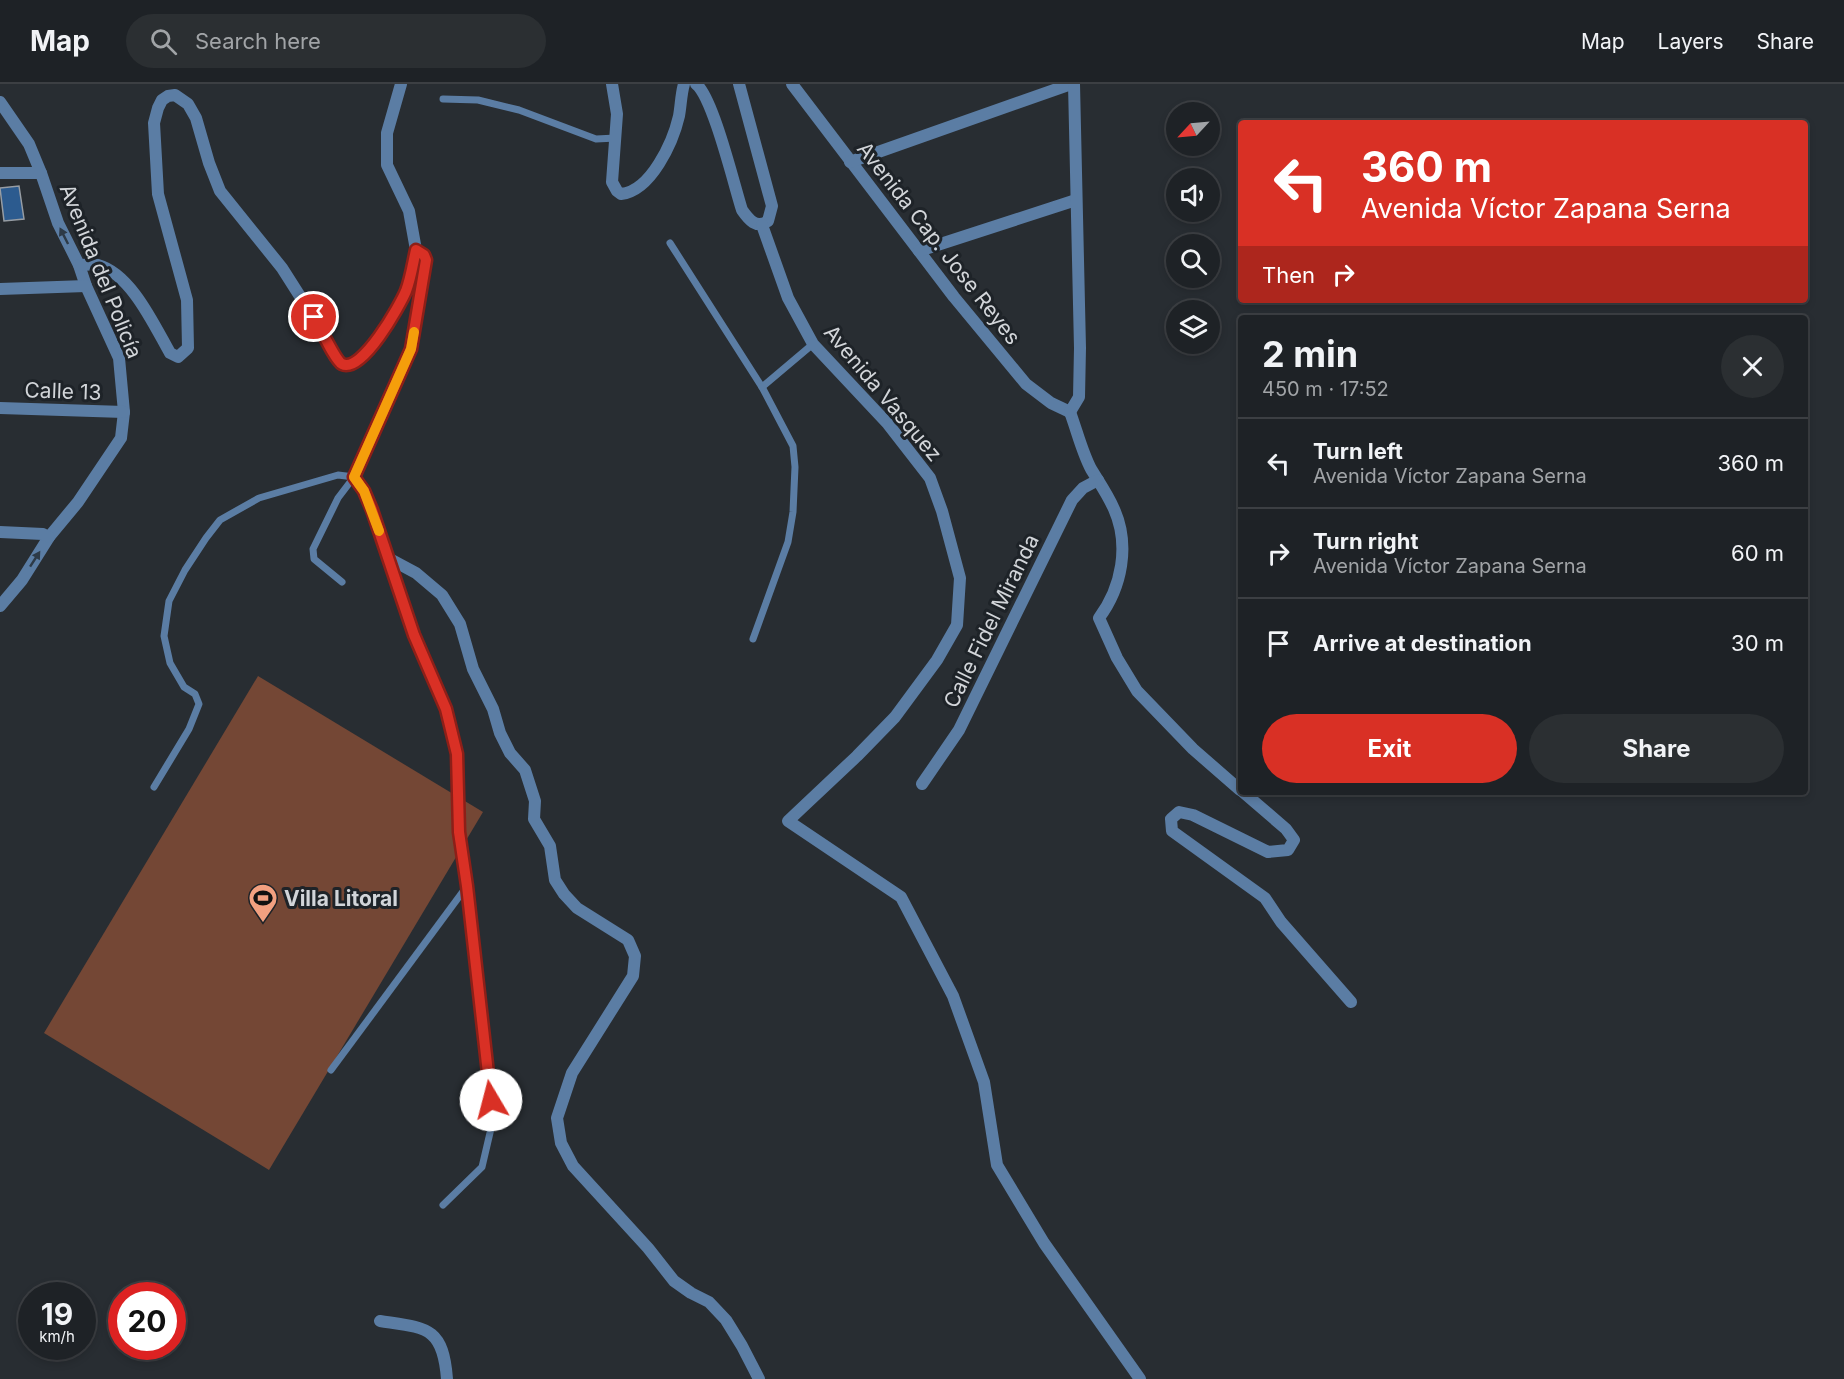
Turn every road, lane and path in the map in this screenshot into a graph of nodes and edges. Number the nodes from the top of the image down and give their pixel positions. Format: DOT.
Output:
graph roads {
  1 [pos="401,84"];
  2 [pos="612,84"];
  3 [pos="684,84"];
  4 [pos="696,84"];
  5 [pos="740,84"];
  6 [pos="792,84"];
  7 [pos="1072,84"];
  8 [pos="443,99"];
  9 [pos="0,102"];
  10 [pos="616,138"];
  11 [pos="849,162"];
  12 [pos="0,173"];
  13 [pos="41,173"];
  14 [pos="1076,200"];
  15 [pos="762,225"];
  16 [pos="670,243"];
  17 [pos="416,250"];
  18 [pos="919,251"];
  19 [pos="79,265"];
  20 [pos="86,286"];
  21 [pos="0,289"];
  22 [pos="813,344"];
  23 [pos="762,387"];
  24 [pos="0,408"];
  25 [pos="124,412"];
  26 [pos="1070,412"];
  27 [pos="354,477"];
  28 [pos="1098,480"];
  29 [pos="0,532"];
  30 [pos="49,537"];
  31 [pos="388,558"];
  32 [pos="342,582"];
  33 [pos="0,606"];
  34 [pos="753,639"];
  35 [pos="922,784"];
  36 [pos="154,787"];
  37 [pos="1238,788"];
  38 [pos="1247,795"];
  39 [pos="467,886"];
  40 [pos="1351,1002"];
  41 [pos="331,1070"];
  42 [pos="443,1205"];
  43 [pos="380,1321"];
  44 [pos="447,1379"];
  45 [pos="759,1379"];
  46 [pos="1140,1379"];
  1 -- 17 [label="street"];
  2 -- 10 [label="street"];
  3 -- 10 [label="street"];
  4 -- 15 [label="street"];
  5 -- 15 [label="street"];
  6 -- 11 [label="street, Avenida Cap. Jose Reyes"];
  7 -- 11 [label="street"];
  7 -- 14 [label="street"];
  8 -- 10 [label="lane"];
  9 -- 13 [label="street, Avenida del Policía"];
  11 -- 18 [label="street, Avenida Cap. Jose Reyes"];
  12 -- 13 [label="street"];
  19 -- 13 [label="street, Avenida del Policía, one-way"];
  14 -- 18 [label="street"];
  14 -- 26 [label="street"];
  15 -- 22 [label="street, Avenida Vasquez"];
  16 -- 23 [label="lane"];
  17 -- 19 [label="street"];
  17 -- 27 [label="lane"];
  18 -- 26 [label="street, Avenida Cap. Jose Reyes"];
  19 -- 20 [label="street, Avenida del Policía"];
  20 -- 21 [label="street"];
  20 -- 25 [label="street, Avenida del Policía"];
  22 -- 23 [label="lane"];
  22 -- 46 [label="street, Avenida Vasquez"];
  23 -- 34 [label="lane"];
  24 -- 25 [label="street, Calle 13"];
  25 -- 30 [label="street, Avenida del Policía"];
  26 -- 28 [label="street"];
  27 -- 31 [label="lane"];
  27 -- 32 [label="lane"];
  27 -- 36 [label="lane"];
  28 -- 35 [label="street, Calle Fidel Miranda"];
  28 -- 37 [label="street"];
  29 -- 30 [label="street"];
  33 -- 30 [label="street, Avenida del Policía, one-way"];
  31 -- 39 [label="lane"];
  31 -- 45 [label="street"];
  38 -- 40 [label="street"];
  39 -- 41 [label="lane"];
  39 -- 42 [label="lane"];
  43 -- 44 [label="street"];
}
